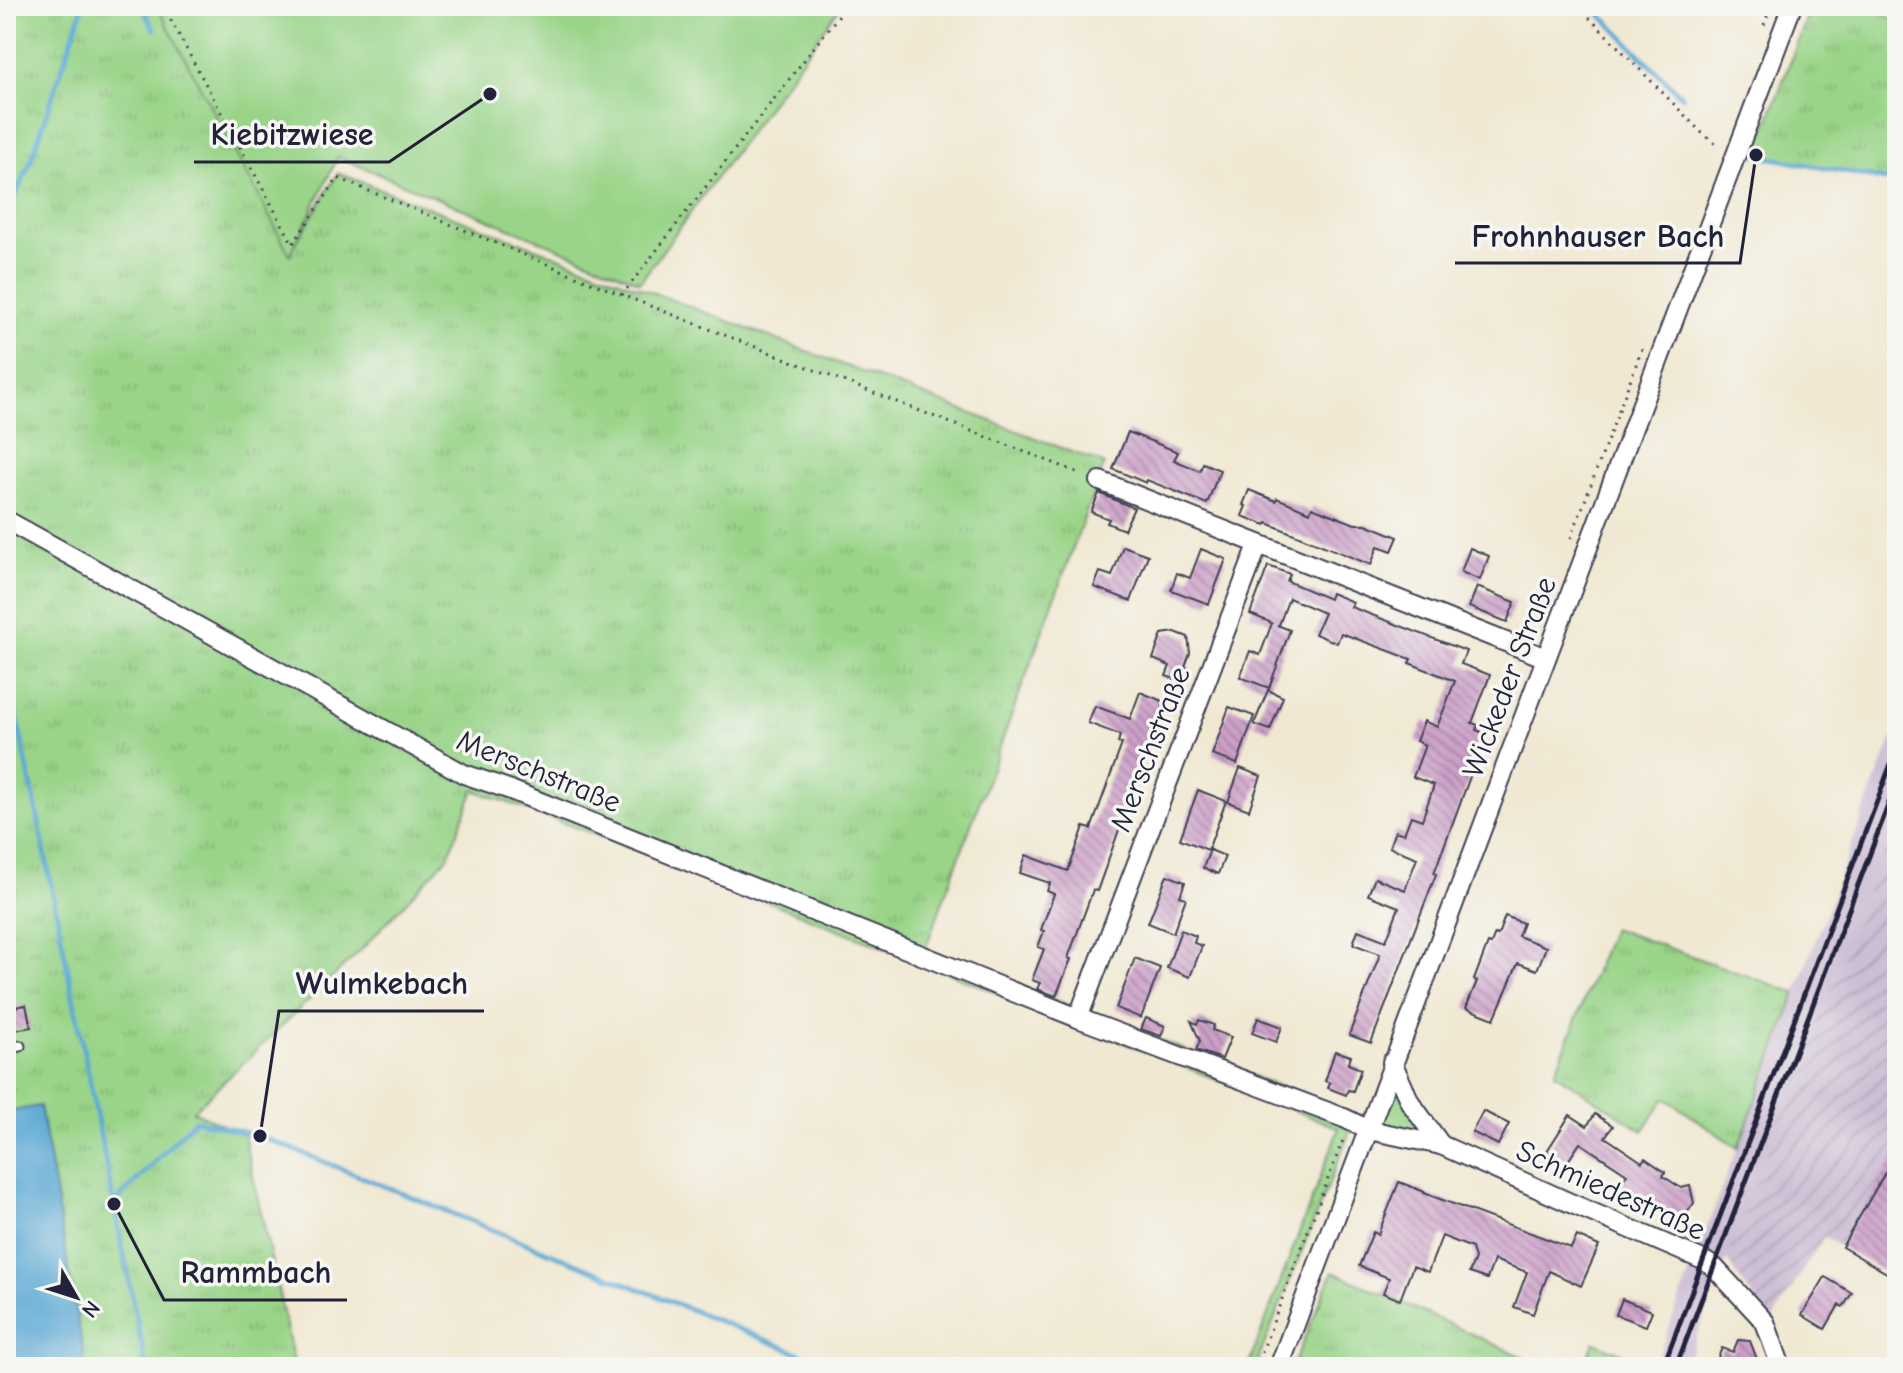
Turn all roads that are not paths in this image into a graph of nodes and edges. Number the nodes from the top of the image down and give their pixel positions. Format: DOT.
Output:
graph roads {
  1 [pos="1792,6"];
  2 [pos="1718,146"];
  3 [pos="1734,157"];
  4 [pos="1100,481"];
  5 [pos="6,520"];
  6 [pos="1258,545"];
  7 [pos="1546,658"];
  8 [pos="1078,1018"];
  9 [pos="20,1046"];
  10 [pos="6,1048"];
  11 [pos="1392,1062"];
  12 [pos="1362,1126"];
  13 [pos="1441,1145"];
  14 [pos="1279,1367"];
  15 [pos="1781,1367"];
  1 -- 3 [label="street, Wickeder Straße"];
  2 -- 3 [label="street"];
  3 -- 7 [label="street, Wickeder Straße"];
  4 -- 6 [label="street"];
  5 -- 8 [label="street, Merschstraße"];
  6 -- 7 [label="street"];
  6 -- 8 [label="street, Merschstraße"];
  7 -- 11 [label="street, Wickeder Straße"];
  8 -- 12 [label="street, Merschstraße"];
  9 -- 10 [label="lane"];
  11 -- 12 [label="street, Wickeder Straße"];
  11 -- 13 [label="street"];
  12 -- 13 [label="street, Schmiedestraße"];
  12 -- 14 [label="street, Wickeder Straße"];
  13 -- 15 [label="street, Schmiedestraße"];
}
